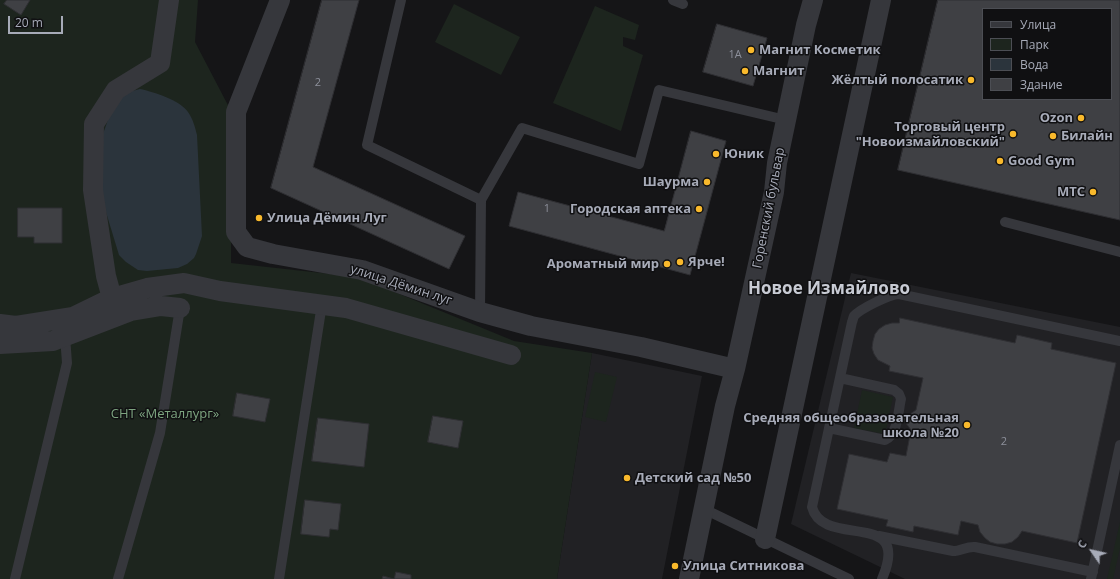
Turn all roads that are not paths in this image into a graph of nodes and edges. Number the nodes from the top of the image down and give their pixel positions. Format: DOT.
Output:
graph roads {
  1 [pos="169,0"];
  2 [pos="280,0"];
  3 [pos="401,0"];
  4 [pos="673,0"];
  5 [pos="813,0"];
  6 [pos="881,0"];
  7 [pos="684,4"];
  8 [pos="786,120"];
  9 [pos="481,200"];
  10 [pos="1004,222"];
  11 [pos="1120,252"];
  12 [pos="112,298"];
  13 [pos="322,304"];
  14 [pos="180,308"];
  15 [pos="480,312"];
  16 [pos="0,324"];
  17 [pos="66,336"];
  18 [pos="1120,341"];
  19 [pos="0,344"];
  20 [pos="511,355"];
  21 [pos="735,369"];
  22 [pos="840,378"];
  23 [pos="829,428"];
  24 [pos="1120,445"];
  25 [pos="704,509"];
  26 [pos="879,536"];
  27 [pos="765,539"];
  28 [pos="1092,575"];
  29 [pos="15,579"];
  30 [pos="118,579"];
  31 [pos="279,579"];
  32 [pos="689,579"];
  33 [pos="849,579"];
  34 [pos="882,579"];
  1 -- 12 [label="street"];
  2 -- 15 [label="street, улица Дёмин луг"];
  3 -- 9 [label="lane"];
  4 -- 7 [label="lane"];
  5 -- 8 [label="street, Горенский бульвар"];
  6 -- 27 [label="street"];
  8 -- 9 [label="lane"];
  8 -- 21 [label="street, Горенский бульвар"];
  9 -- 15 [label="lane"];
  10 -- 11 [label="lane"];
  12 -- 13 [label="street"];
  12 -- 16 [label="street"];
  13 -- 20 [label="street"];
  13 -- 31 [label="lane"];
  14 -- 17 [label="street"];
  14 -- 30 [label="lane"];
  15 -- 21 [label="street, улица Дёмин луг"];
  17 -- 19 [label="street"];
  17 -- 29 [label="lane"];
  18 -- 22 [label="lane"];
  21 -- 25 [label="street, Горенский бульвар"];
  22 -- 23 [label="lane"];
  22 -- 23 [label="lane"];
  23 -- 26 [label="lane"];
  24 -- 28 [label="lane"];
  25 -- 27 [label="lane"];
  25 -- 32 [label="street"];
  26 -- 28 [label="lane"];
  26 -- 34 [label="lane"];
  27 -- 33 [label="lane"];
}
